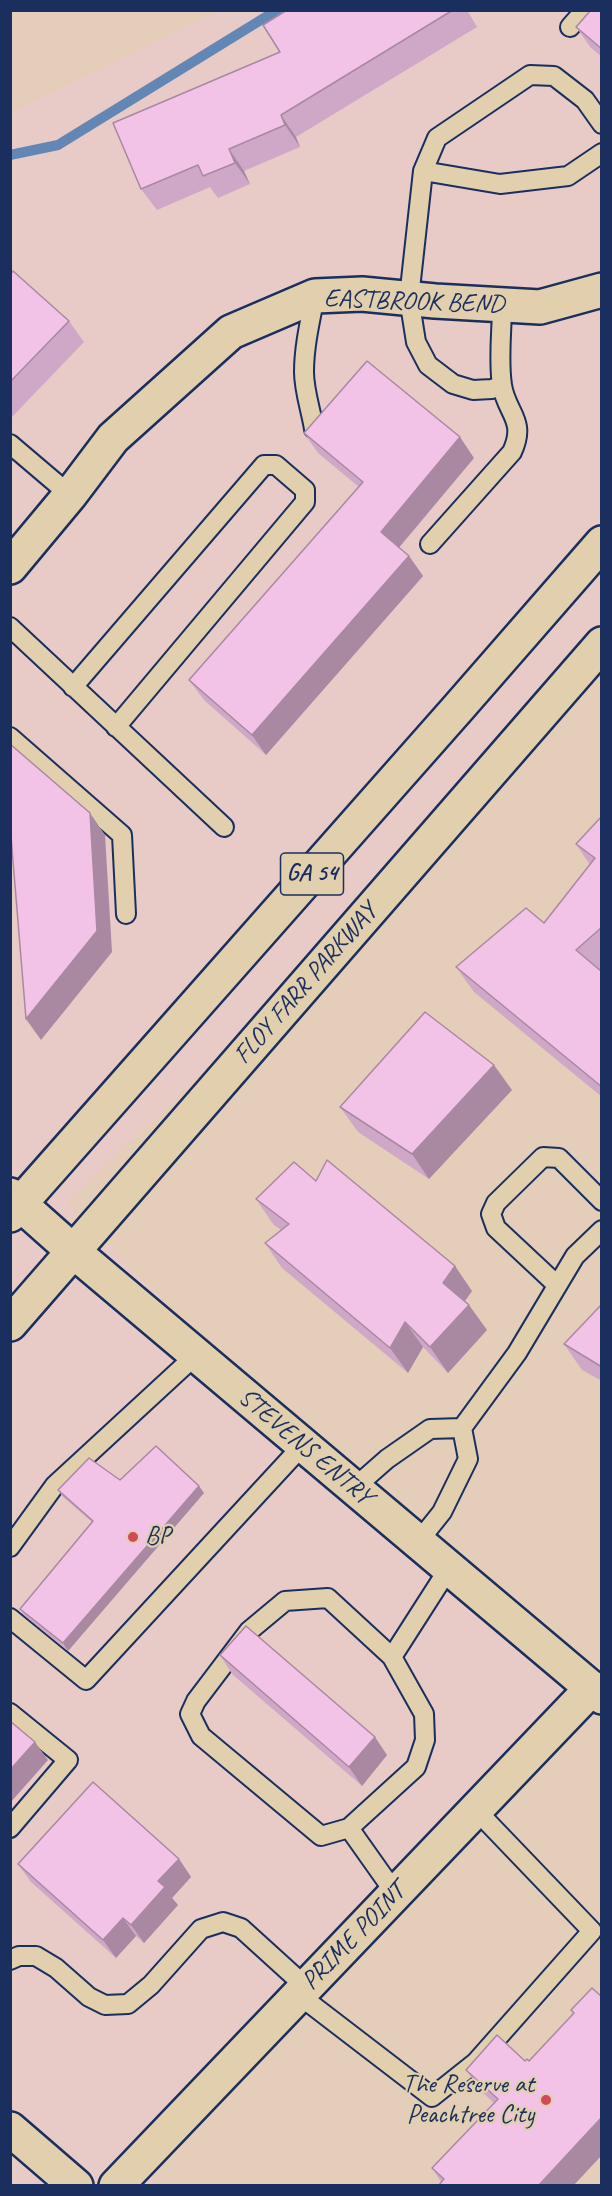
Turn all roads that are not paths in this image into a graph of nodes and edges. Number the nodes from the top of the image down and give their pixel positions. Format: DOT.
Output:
graph roads {
  1 [pos="585,10"];
  2 [pos="570,27"];
  3 [pos="602,124"];
  4 [pos="602,153"];
  5 [pos="423,171"];
  6 [pos="602,290"];
  7 [pos="315,296"];
  8 [pos="409,298"];
  9 [pos="502,305"];
  10 [pos="502,385"];
  11 [pos="314,429"];
  12 [pos="10,444"];
  13 [pos="70,495"];
  14 [pos="602,543"];
  15 [pos="430,544"];
  16 [pos="10,567"];
  17 [pos="10,627"];
  18 [pos="602,644"];
  19 [pos="74,687"];
  20 [pos="116,727"];
  21 [pos="10,736"];
  22 [pos="224,827"];
  23 [pos="126,914"];
  24 [pos="602,1201"];
  25 [pos="14,1205"];
  26 [pos="602,1230"];
  27 [pos="73,1251"];
  28 [pos="557,1285"];
  29 [pos="10,1324"];
  30 [pos="196,1355"];
  31 [pos="462,1428"];
  32 [pos="303,1445"];
  33 [pos="354,1488"];
  34 [pos="418,1542"];
  35 [pos="10,1547"];
  36 [pos="449,1568"];
  37 [pos="10,1618"];
  38 [pos="392,1657"];
  39 [pos="597,1693"];
  40 [pos="10,1713"];
  41 [pos="476,1809"];
  42 [pos="10,1828"];
  43 [pos="349,1828"];
  44 [pos="395,1893"];
  45 [pos="10,1960"];
  46 [pos="302,1991"];
  47 [pos="10,2129"];
  48 [pos="76,2186"];
  49 [pos="116,2186"];
  1 -- 2 [label="lane"];
  3 -- 5 [label="lane"];
  4 -- 5 [label="lane"];
  5 -- 8 [label="lane"];
  6 -- 9 [label="street, EASTBROOK BEND"];
  7 -- 8 [label="street, EASTBROOK BEND"];
  7 -- 11 [label="lane"];
  7 -- 13 [label="street, EASTBROOK BEND"];
  8 -- 9 [label="street, EASTBROOK BEND"];
  8 -- 10 [label="lane"];
  9 -- 10 [label="lane"];
  10 -- 15 [label="lane"];
  12 -- 13 [label="lane"];
  13 -- 16 [label="street, EASTBROOK BEND"];
  14 -- 25 [label="street, GA 54"];
  17 -- 19 [label="lane"];
  18 -- 27 [label="street, FLOY FARR PARKWAY / GA 54"];
  19 -- 20 [label="lane"];
  19 -- 20 [label="lane"];
  20 -- 22 [label="lane"];
  21 -- 23 [label="lane"];
  24 -- 28 [label="lane"];
  25 -- 27 [label="street, STEVENS ENTRY"];
  26 -- 28 [label="lane"];
  27 -- 29 [label="street, FLOY FARR PARKWAY / GA 54"];
  27 -- 30 [label="street, STEVENS ENTRY"];
  28 -- 31 [label="lane"];
  30 -- 32 [label="street, STEVENS ENTRY"];
  30 -- 35 [label="lane"];
  31 -- 33 [label="lane"];
  31 -- 34 [label="lane"];
  32 -- 33 [label="street, STEVENS ENTRY"];
  32 -- 37 [label="lane"];
  33 -- 34 [label="street, STEVENS ENTRY"];
  34 -- 36 [label="street, STEVENS ENTRY"];
  36 -- 38 [label="lane"];
  36 -- 39 [label="street, STEVENS ENTRY"];
  38 -- 43 [label="lane"];
  38 -- 43 [label="lane"];
  39 -- 41 [label="street, PRIME POINT"];
  40 -- 42 [label="lane"];
  41 -- 44 [label="street, PRIME POINT"];
  41 -- 46 [label="lane"];
  43 -- 44 [label="lane"];
  44 -- 46 [label="street, PRIME POINT"];
  45 -- 46 [label="lane"];
  46 -- 49 [label="street, PRIME POINT"];
  47 -- 48 [label="street"];
}
